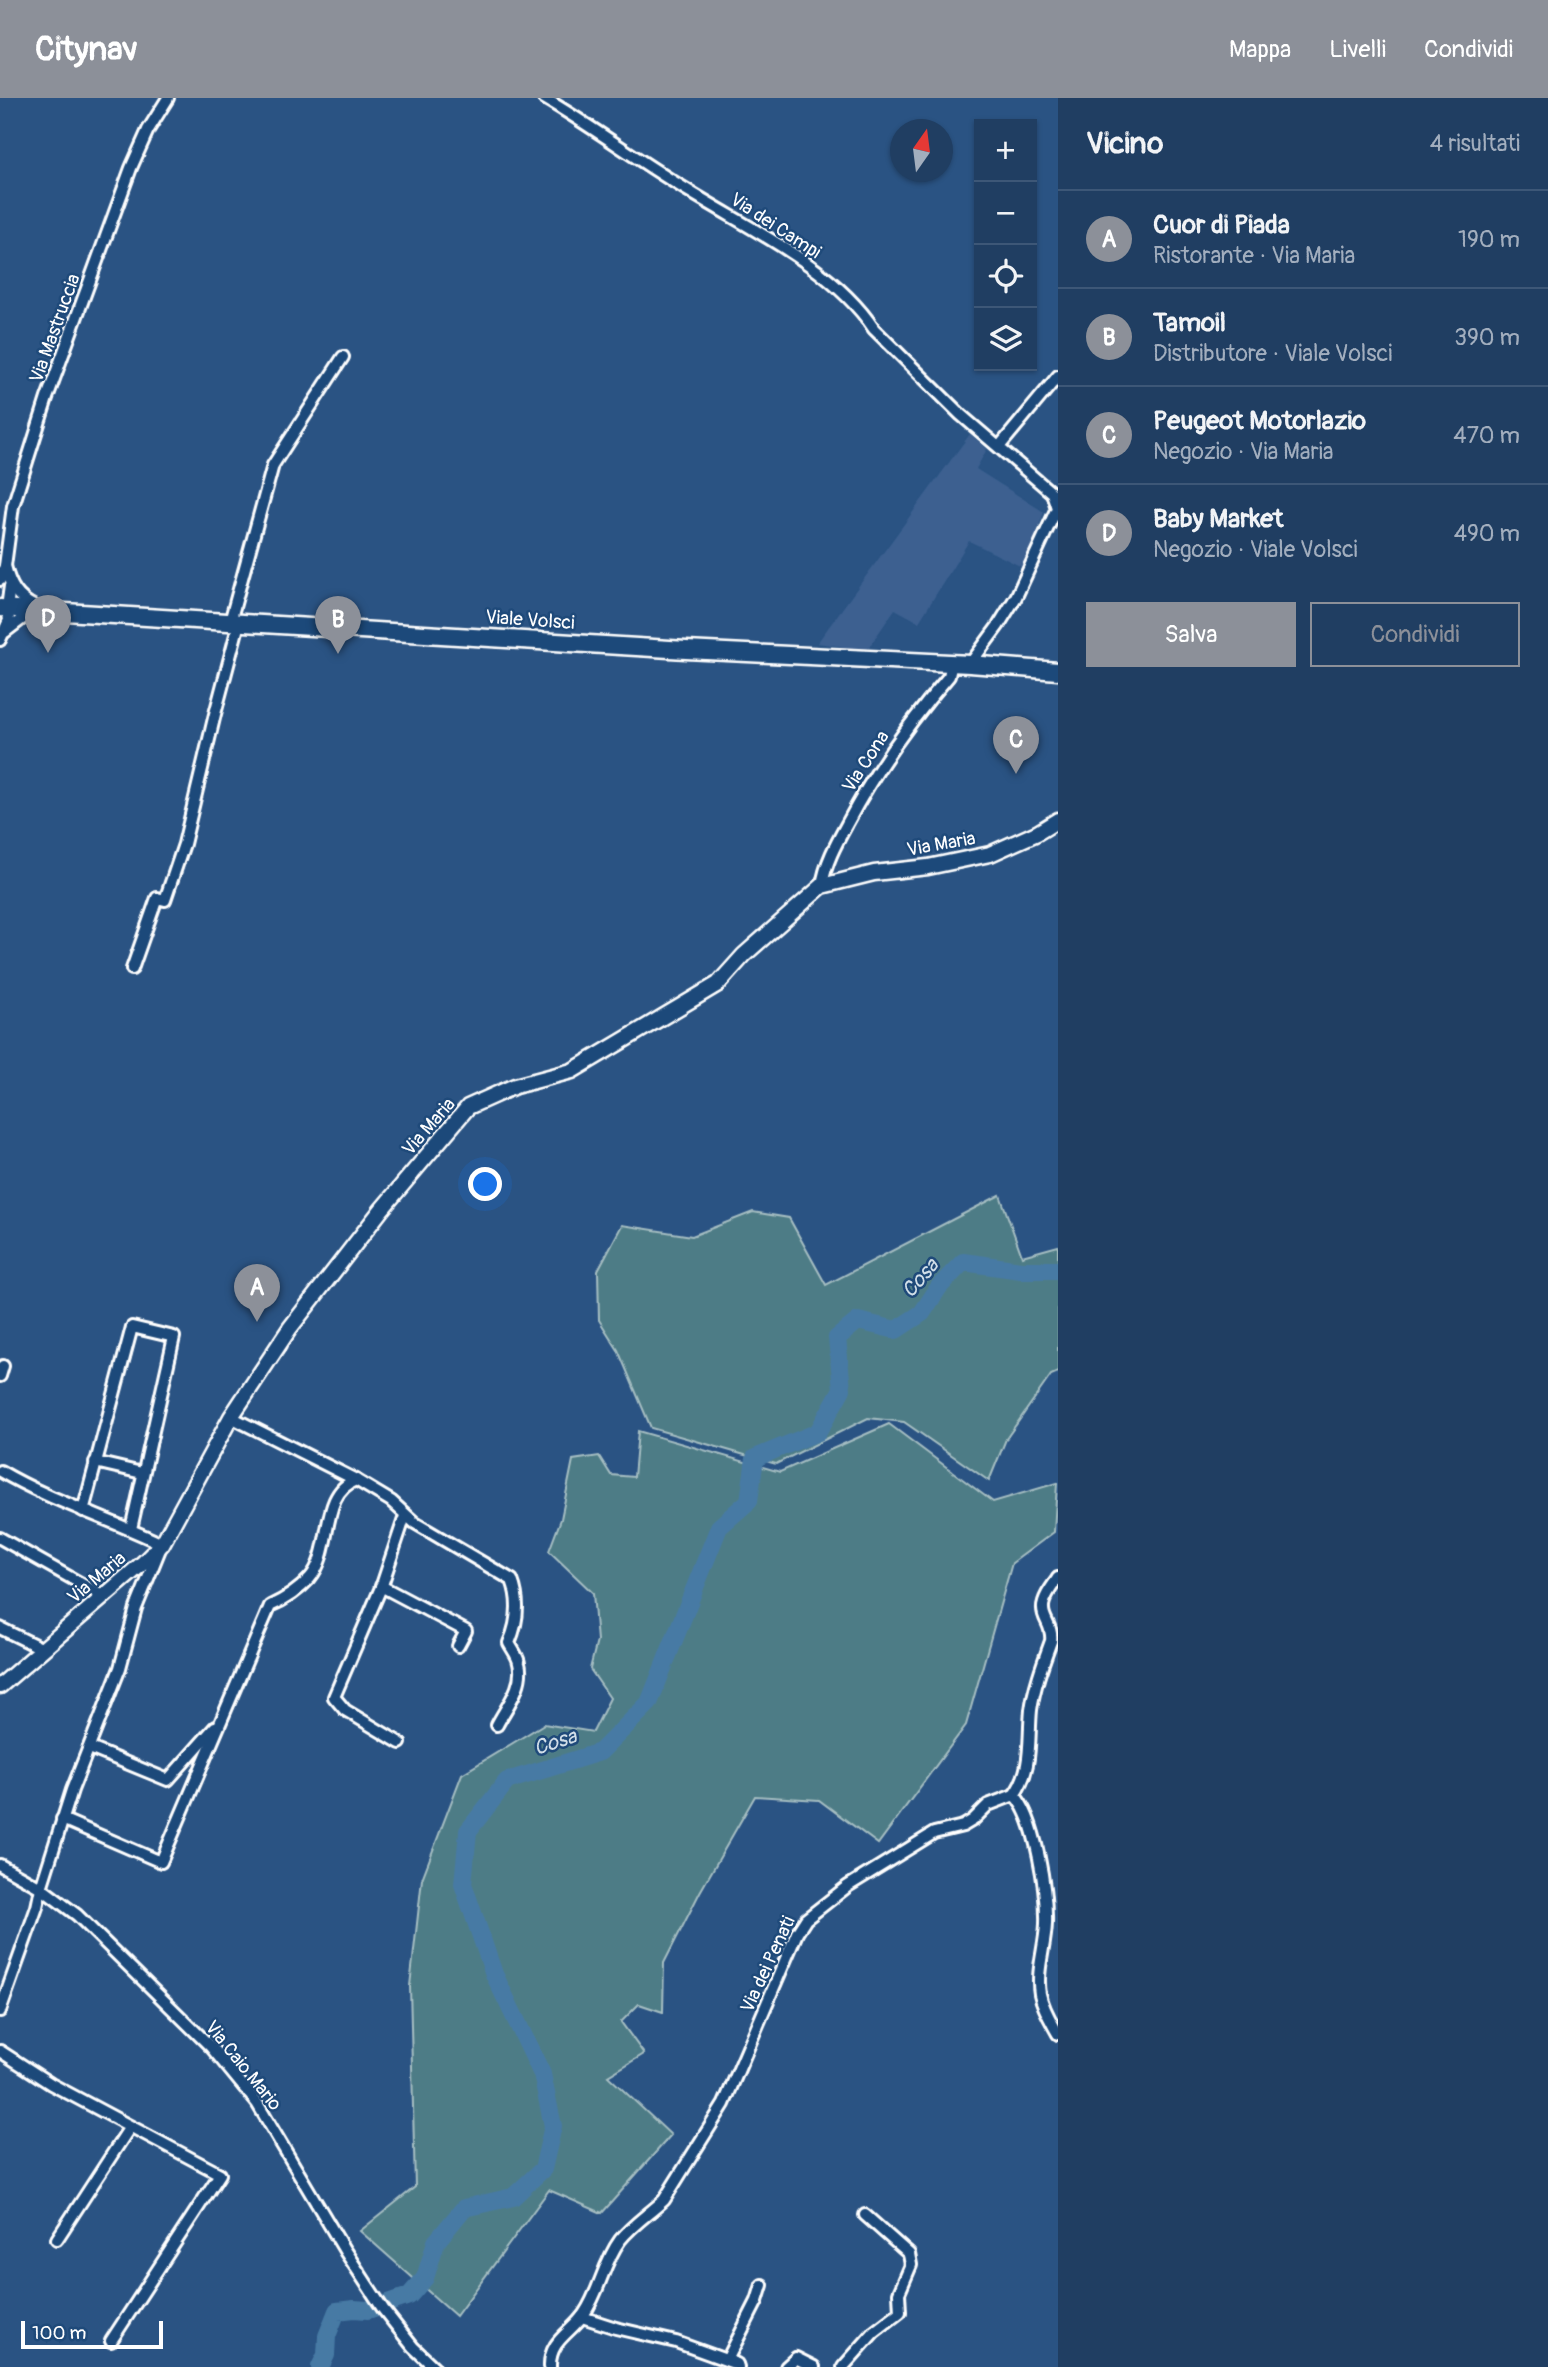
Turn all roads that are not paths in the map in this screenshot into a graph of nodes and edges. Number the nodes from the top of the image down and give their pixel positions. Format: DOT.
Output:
graph roads {
  1 [pos="167,98"];
  2 [pos="544,98"];
  3 [pos="343,357"];
  4 [pos="1058,376"];
  5 [pos="999,447"];
  6 [pos="1055,494"];
  7 [pos="3,582"];
  8 [pos="2,607"];
  9 [pos="42,610"];
  10 [pos="235,622"];
  11 [pos="3,636"];
  12 [pos="952,663"];
  13 [pos="970,664"];
  14 [pos="1058,671"];
  15 [pos="1058,820"];
  16 [pos="822,886"];
  17 [pos="132,969"];
  18 [pos="230,1417"];
  19 [pos="95,1462"];
  20 [pos="0,1471"];
  21 [pos="142,1473"];
  22 [pos="356,1480"];
  23 [pos="83,1511"];
  24 [pos="405,1516"];
  25 [pos="131,1529"];
  26 [pos="0,1538"];
  27 [pos="162,1544"];
  28 [pos="1058,1578"];
  29 [pos="381,1586"];
  30 [pos="103,1596"];
  31 [pos="0,1628"];
  32 [pos="458,1646"];
  33 [pos="43,1649"];
  34 [pos="0,1686"];
  35 [pos="222,1720"];
  36 [pos="497,1725"];
  37 [pos="400,1743"];
  38 [pos="90,1748"];
  39 [pos="1014,1795"];
  40 [pos="62,1819"];
  41 [pos="0,1865"];
  42 [pos="41,1888"];
  43 [pos="0,2011"];
  44 [pos="1058,2034"];
  45 [pos="0,2052"];
  46 [pos="130,2127"];
  47 [pos="865,2215"];
  48 [pos="57,2239"];
  49 [pos="762,2285"];
  50 [pos="582,2317"];
  51 [pos="111,2341"];
  52 [pos="738,2365"];
  53 [pos="434,2367"];
  54 [pos="550,2367"];
  55 [pos="786,2367"];
  56 [pos="814,2367"];
  57 [pos="843,2367"];
  1 -- 7 [label="street, Via Mastruccia"];
  2 -- 5 [label="street, Via dei Campi"];
  3 -- 10 [label="street"];
  4 -- 5 [label="street"];
  5 -- 6 [label="street, Via dei Campi"];
  6 -- 13 [label="street"];
  7 -- 8 [label="street, Via Mastruccia"];
  7 -- 9 [label="street"];
  8 -- 9 [label="main road, Viale Volsci"];
  8 -- 11 [label="street, Via Mastruccia"];
  9 -- 10 [label="main road, Viale Volsci"];
  9 -- 11 [label="street"];
  10 -- 12 [label="main road, Viale Volsci"];
  10 -- 17 [label="street"];
  12 -- 13 [label="main road, Viale Volsci"];
  12 -- 16 [label="street, Via Cona"];
  13 -- 14 [label="main road, Viale Volsci"];
  15 -- 16 [label="street, Via Maria"];
  16 -- 18 [label="street, Via Maria"];
  18 -- 22 [label="street"];
  18 -- 27 [label="street, Via Maria"];
  19 -- 21 [label="street"];
  19 -- 21 [label="street"];
  19 -- 23 [label="street"];
  20 -- 23 [label="street"];
  21 -- 25 [label="street"];
  22 -- 24 [label="street"];
  22 -- 35 [label="street"];
  23 -- 25 [label="street"];
  24 -- 29 [label="street"];
  24 -- 36 [label="street"];
  25 -- 27 [label="street"];
  26 -- 30 [label="street"];
  27 -- 30 [label="street, Via Maria"];
  27 -- 38 [label="street"];
  28 -- 39 [label="street"];
  29 -- 32 [label="street"];
  29 -- 37 [label="street"];
  30 -- 33 [label="street, Via Maria"];
  31 -- 33 [label="street"];
  33 -- 34 [label="street, Via Maria"];
  35 -- 38 [label="street"];
  35 -- 40 [label="street"];
  38 -- 40 [label="street"];
  39 -- 44 [label="street"];
  39 -- 50 [label="street, Via dei Penati"];
  40 -- 42 [label="street"];
  41 -- 42 [label="street, Via Caio Mario"];
  42 -- 43 [label="street"];
  42 -- 53 [label="street, Via Caio Mario"];
  45 -- 46 [label="street"];
  46 -- 48 [label="street"];
  46 -- 51 [label="street"];
  47 -- 57 [label="street"];
  49 -- 52 [label="street"];
  50 -- 52 [label="street"];
  50 -- 54 [label="street, Via dei Penati"];
  55 -- 56 [label="street"];
}
